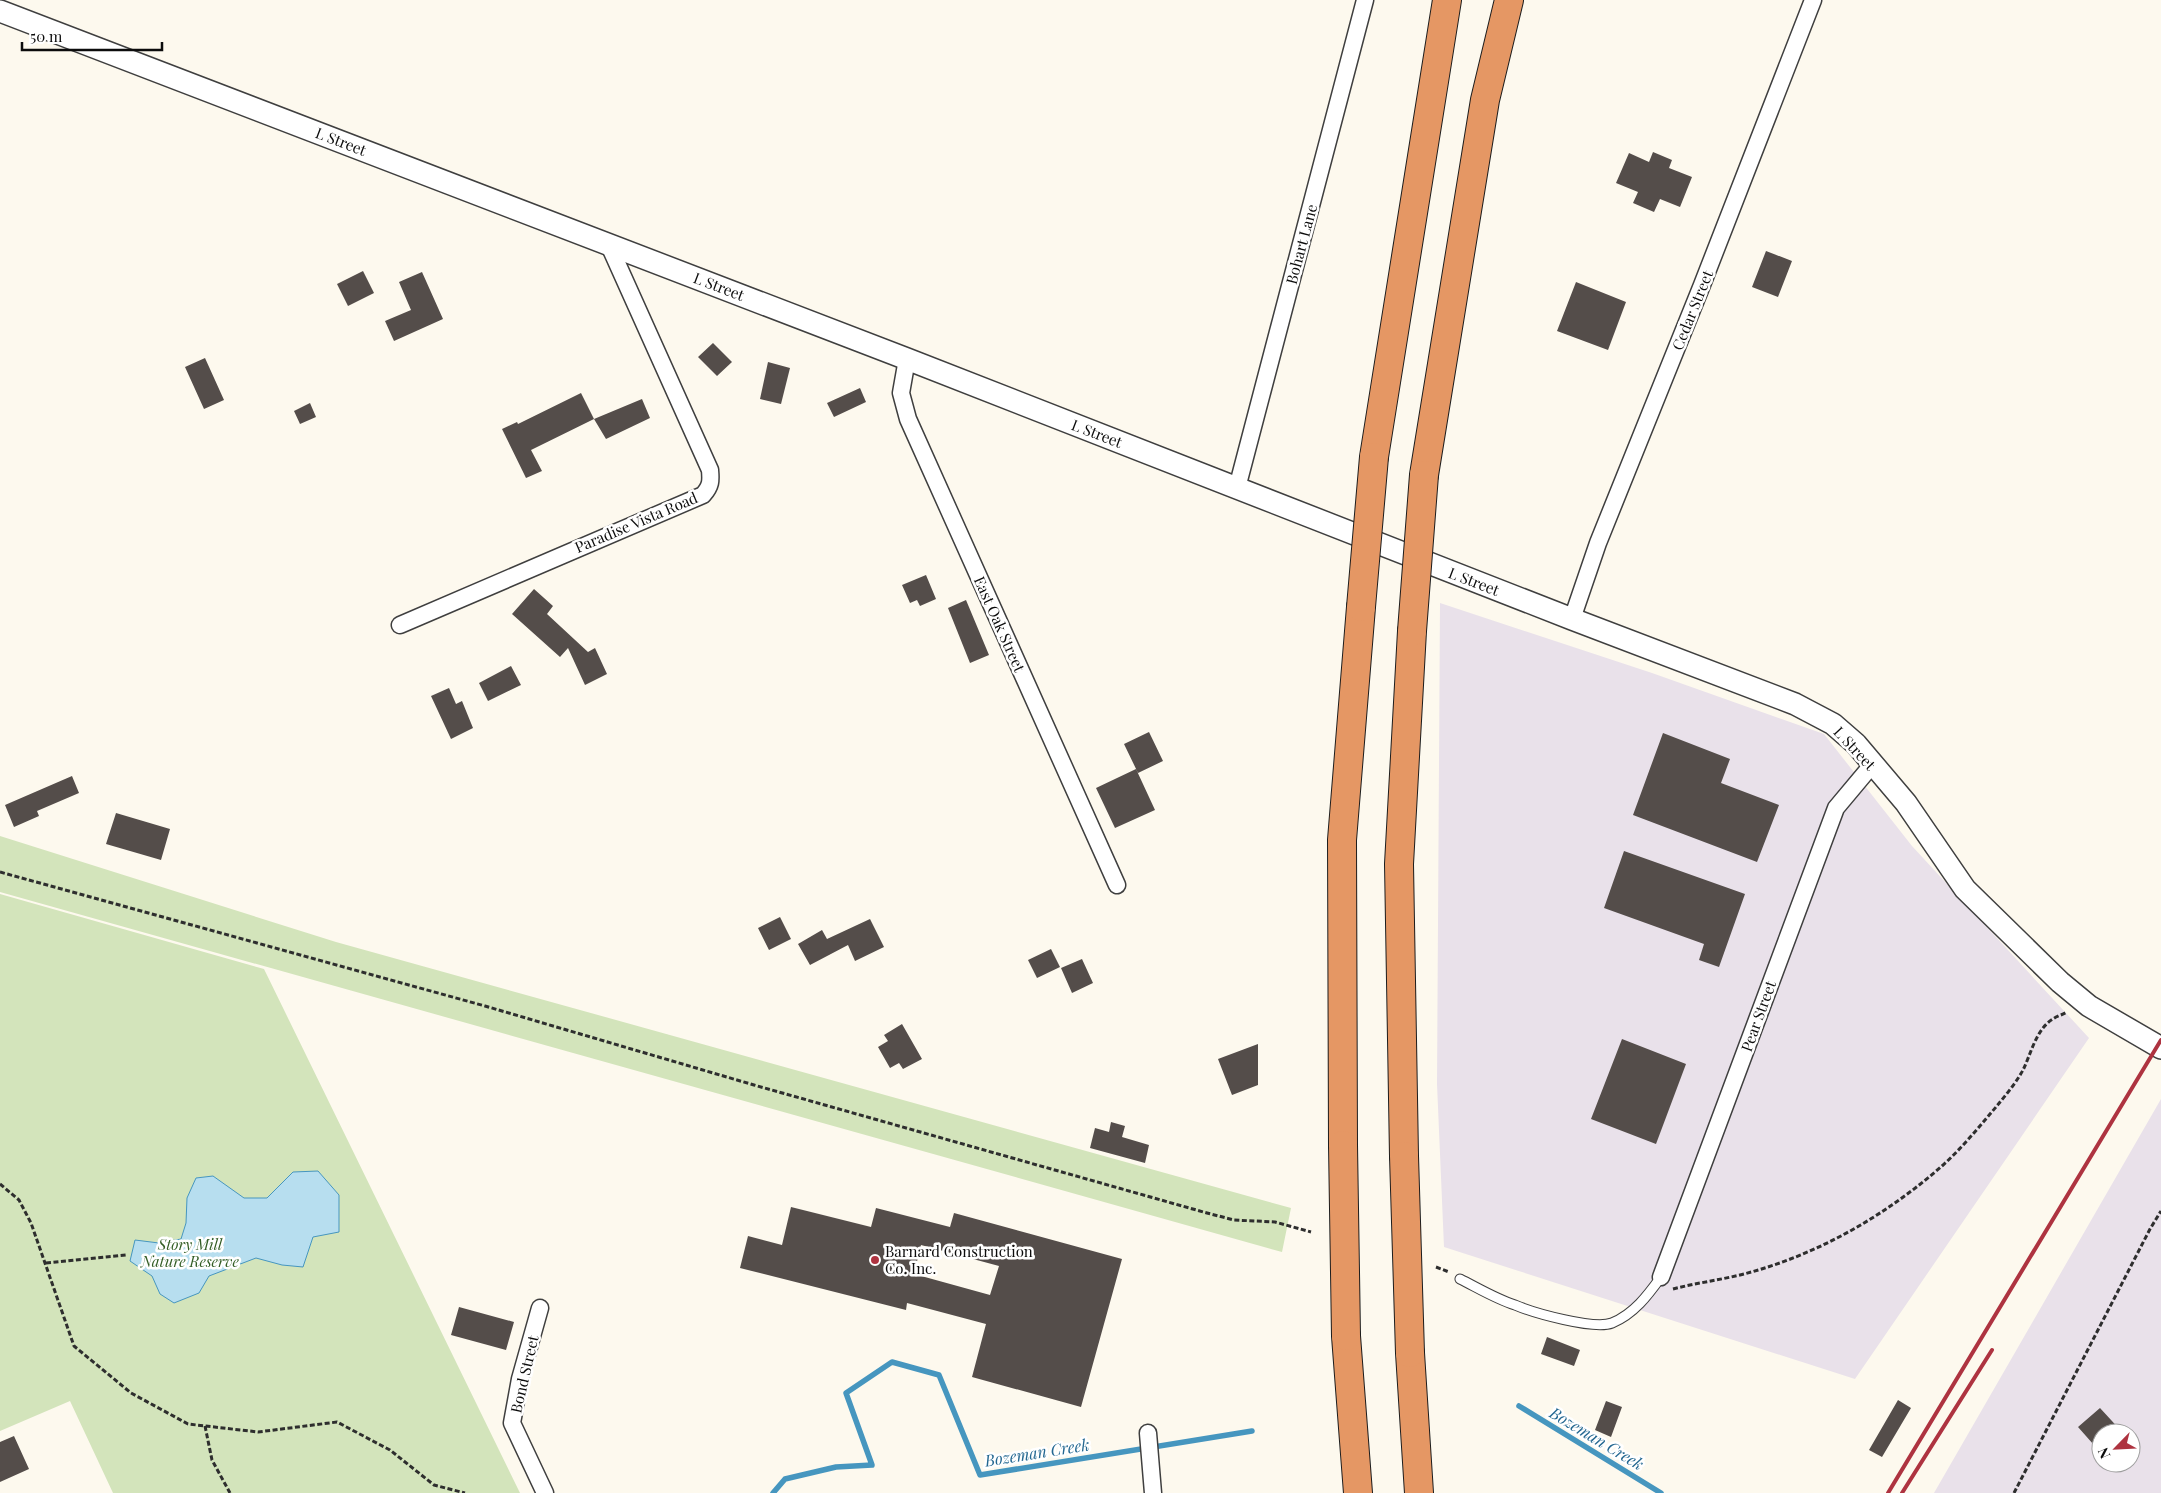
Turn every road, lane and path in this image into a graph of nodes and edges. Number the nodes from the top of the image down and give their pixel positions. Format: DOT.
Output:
graph roads {
  1 [pos="1365,0"];
  2 [pos="1447,0"];
  3 [pos="1509,0"];
  4 [pos="1813,0"];
  5 [pos="0,11"];
  6 [pos="608,243"];
  7 [pos="907,359"];
  8 [pos="1237,488"];
  9 [pos="1572,619"];
  10 [pos="400,625"];
  11 [pos="1872,765"];
  12 [pos="0,872"];
  13 [pos="1117,885"];
  14 [pos="2066,1013"];
  15 [pos="2161,1048"];
  16 [pos="0,1184"];
  17 [pos="2161,1211"];
  18 [pos="1311,1232"];
  19 [pos="126,1255"];
  20 [pos="46,1263"];
  21 [pos="1436,1267"];
  22 [pos="1457,1277"];
  23 [pos="1662,1277"];
  24 [pos="1645,1299"];
  25 [pos="540,1308"];
  26 [pos="205,1426"];
  27 [pos="1148,1433"];
  28 [pos="1153,1487"];
  29 [pos="230,1493"];
  30 [pos="465,1493"];
  31 [pos="545,1493"];
  32 [pos="1358,1493"];
  33 [pos="1419,1493"];
  34 [pos="2014,1493"];
  1 -- 8 [label="street, Bohart Lane"];
  2 -- 32 [label="highway, bridge"];
  3 -- 33 [label="highway, bridge"];
  4 -- 9 [label="street, Cedar Street"];
  5 -- 6 [label="street, L Street"];
  6 -- 7 [label="street, L Street"];
  6 -- 10 [label="street, Paradise Vista Road"];
  7 -- 8 [label="street, L Street"];
  7 -- 13 [label="street, East Oak Street"];
  8 -- 9 [label="street, L Street"];
  9 -- 11 [label="street, L Street"];
  11 -- 15 [label="street, L Street"];
  11 -- 23 [label="street, Pear Street"];
  12 -- 18 [label="path"];
  14 -- 24 [label="path"];
  16 -- 20 [label="path"];
  17 -- 34 [label="path"];
  19 -- 20 [label="path"];
  20 -- 26 [label="path"];
  21 -- 22 [label="path"];
  22 -- 24 [label="lane"];
  23 -- 24 [label="lane"];
  25 -- 31 [label="street, Bond Street"];
  26 -- 29 [label="path"];
  26 -- 30 [label="path"];
  27 -- 28 [label="street"];
}
